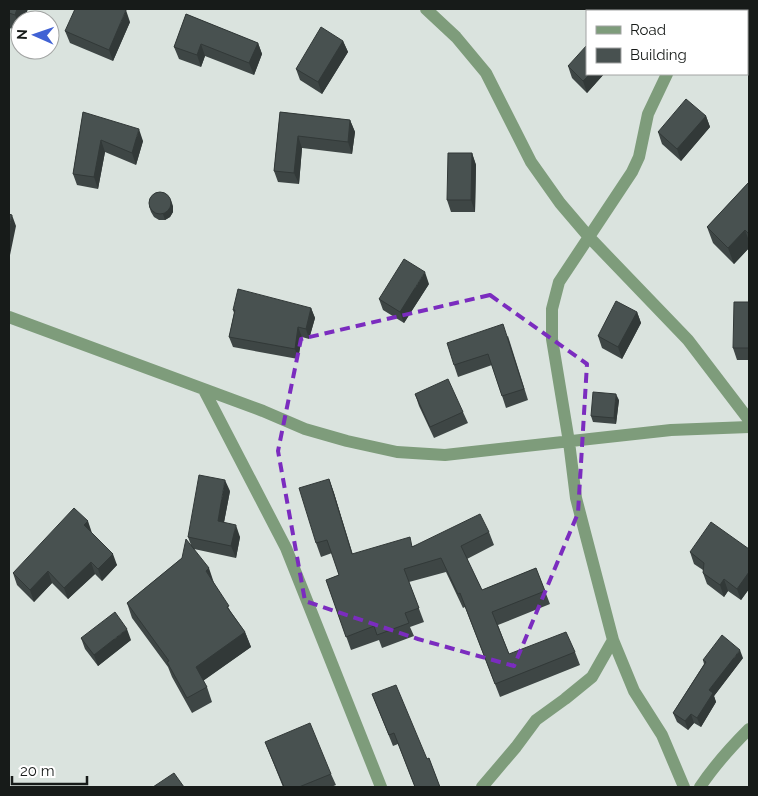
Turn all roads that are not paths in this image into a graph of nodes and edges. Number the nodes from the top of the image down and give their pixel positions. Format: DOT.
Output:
graph roads {
  1 [pos="426,9"];
  2 [pos="667,75"];
  3 [pos="589,237"];
  4 [pos="9,317"];
  5 [pos="204,390"];
  6 [pos="749,420"];
  7 [pos="749,427"];
  8 [pos="569,442"];
  9 [pos="614,640"];
  10 [pos="749,729"];
  11 [pos="381,787"];
  12 [pos="482,787"];
  13 [pos="684,787"];
  14 [pos="700,787"];
  1 -- 3 [label="street"];
  2 -- 3 [label="street"];
  3 -- 6 [label="street"];
  3 -- 8 [label="street"];
  4 -- 5 [label="street"];
  5 -- 8 [label="street"];
  5 -- 11 [label="street"];
  7 -- 8 [label="street"];
  8 -- 9 [label="street"];
  9 -- 12 [label="street"];
  9 -- 13 [label="street"];
  10 -- 14 [label="street"];
}
